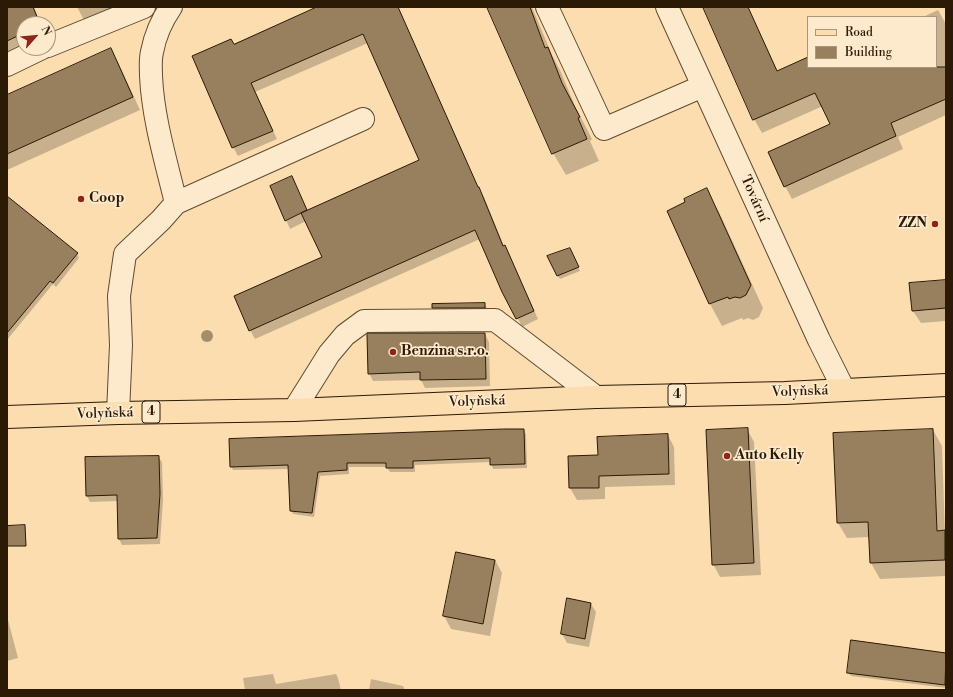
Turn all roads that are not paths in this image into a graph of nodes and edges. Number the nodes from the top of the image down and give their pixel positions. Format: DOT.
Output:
graph roads {
  1 [pos="144,7"];
  2 [pos="171,7"];
  3 [pos="547,7"];
  4 [pos="667,7"];
  5 [pos="56,43"];
  6 [pos="26,56"];
  7 [pos="7,65"];
  8 [pos="703,86"];
  9 [pos="363,119"];
  10 [pos="176,203"];
  11 [pos="946,385"];
  12 [pos="844,390"];
  13 [pos="596,397"];
  14 [pos="294,410"];
  15 [pos="118,413"];
  16 [pos="7,417"];
  1 -- 5 [label="street"];
  2 -- 10 [label="street"];
  3 -- 8 [label="street"];
  4 -- 8 [label="street, Tovární"];
  6 -- 7 [label="street"];
  8 -- 12 [label="street, Tovární"];
  9 -- 10 [label="street"];
  10 -- 15 [label="street"];
  11 -- 12 [label="main road, Volyňská / 4"];
  12 -- 13 [label="main road, Volyňská / 4"];
  13 -- 14 [label="main road, Volyňská / 4"];
  13 -- 14 [label="street"];
  14 -- 15 [label="main road, Volyňská / 4"];
  15 -- 16 [label="main road, Volyňská / 4"];
}
